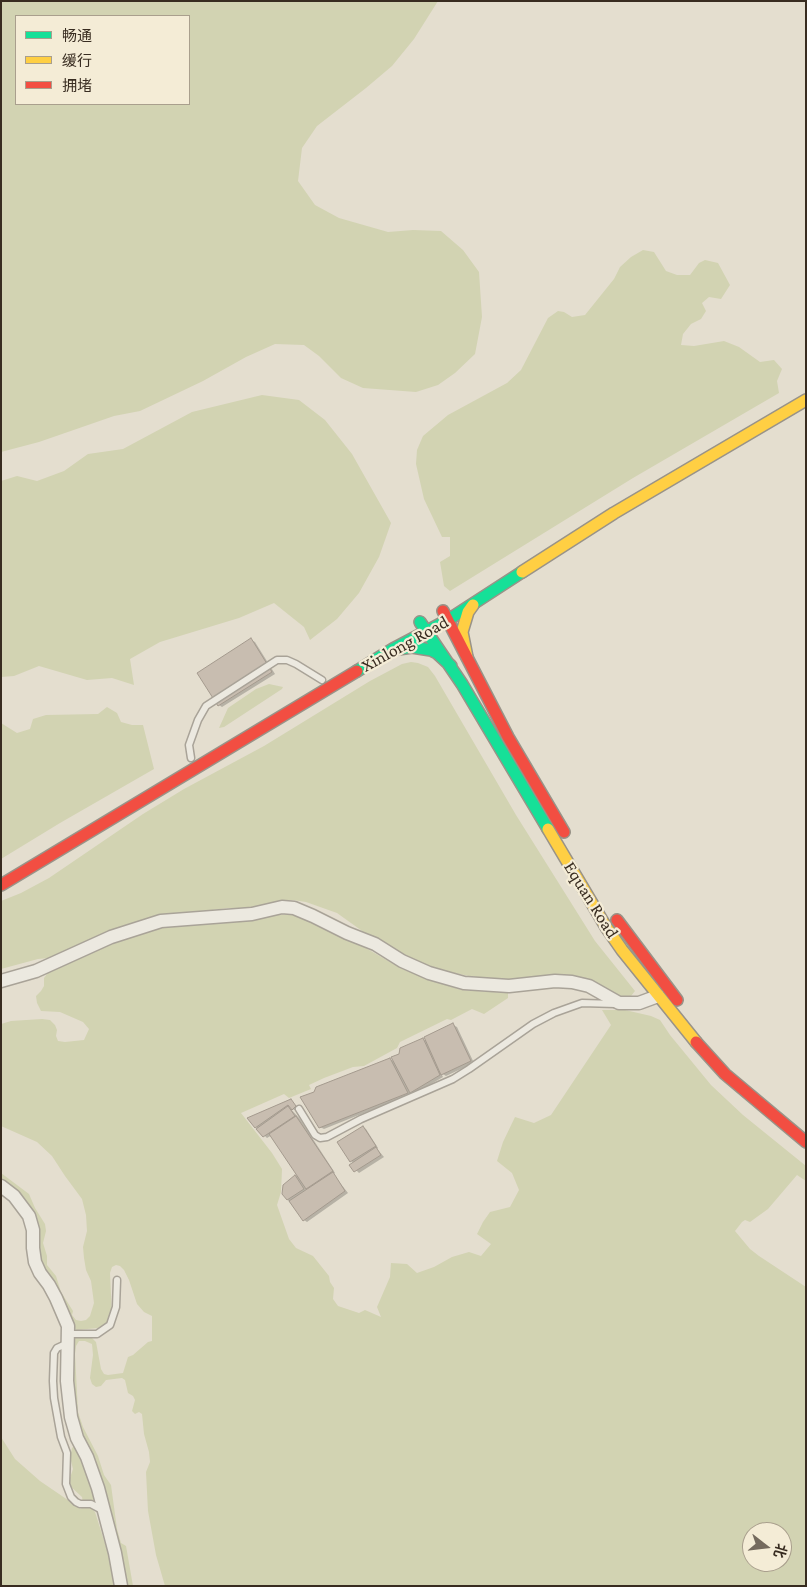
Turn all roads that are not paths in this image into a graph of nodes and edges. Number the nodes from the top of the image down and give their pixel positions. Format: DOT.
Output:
graph roads {
  1 [pos="806,392"];
  2 [pos="806,400"];
  3 [pos="473,605"];
  4 [pos="446,616"];
  5 [pos="423,627"];
  6 [pos="393,649"];
  7 [pos="467,657"];
  8 [pos="451,666"];
  9 [pos="322,680"];
  10 [pos="191,758"];
  11 [pos="64,834"];
  12 [pos="569,840"];
  13 [pos="30,854"];
  14 [pos="1,872"];
  15 [pos="1,885"];
  16 [pos="613,913"];
  17 [pos="1,980"];
  18 [pos="658,996"];
  19 [pos="619,1003"];
  20 [pos="693,1020"];
  21 [pos="708,1039"];
  22 [pos="719,1051"];
  23 [pos="744,1076"];
  24 [pos="776,1102"];
  25 [pos="299,1109"];
  26 [pos="806,1142"];
  27 [pos="1,1186"];
  28 [pos="116,1280"];
  29 [pos="68,1338"];
  30 [pos="77,1438"];
  31 [pos="64,1445"];
  32 [pos="105,1512"];
  33 [pos="121,1586"];
  1 -- 4 [label="main road, Xinlong Road"];
  2 -- 3 [label="main road, Xinlong Road"];
  3 -- 4 [label="main road, Xinlong Road"];
  3 -- 7 [label="main road"];
  4 -- 5 [label="main road, Xinlong Road"];
  4 -- 7 [label="main road, Equan Road"];
  5 -- 6 [label="main road, Xinlong Road"];
  5 -- 8 [label="main road, Equan Road"];
  5 -- 9 [label="main road, Xinlong Road"];
  6 -- 8 [label="main road"];
  6 -- 15 [label="main road, Xinlong Road"];
  7 -- 12 [label="main road, Equan Road"];
  8 -- 18 [label="main road, Equan Road"];
  9 -- 10 [label="main road, Xinlong Road"];
  9 -- 10 [label="lane"];
  10 -- 11 [label="main road, Xinlong Road"];
  13 -- 14 [label="main road"];
  16 -- 20 [label="main road, Equan Road"];
  17 -- 19 [label="street"];
  18 -- 19 [label="street"];
  18 -- 26 [label="main road, Equan Road"];
  19 -- 25 [label="lane"];
  21 -- 22 [label="main road"];
  23 -- 24 [label="main road"];
  27 -- 29 [label="street"];
  28 -- 29 [label="lane"];
  29 -- 30 [label="street"];
  29 -- 31 [label="lane"];
  30 -- 31 [label="lane"];
  30 -- 32 [label="street"];
  31 -- 32 [label="lane"];
  32 -- 33 [label="street"];
}
